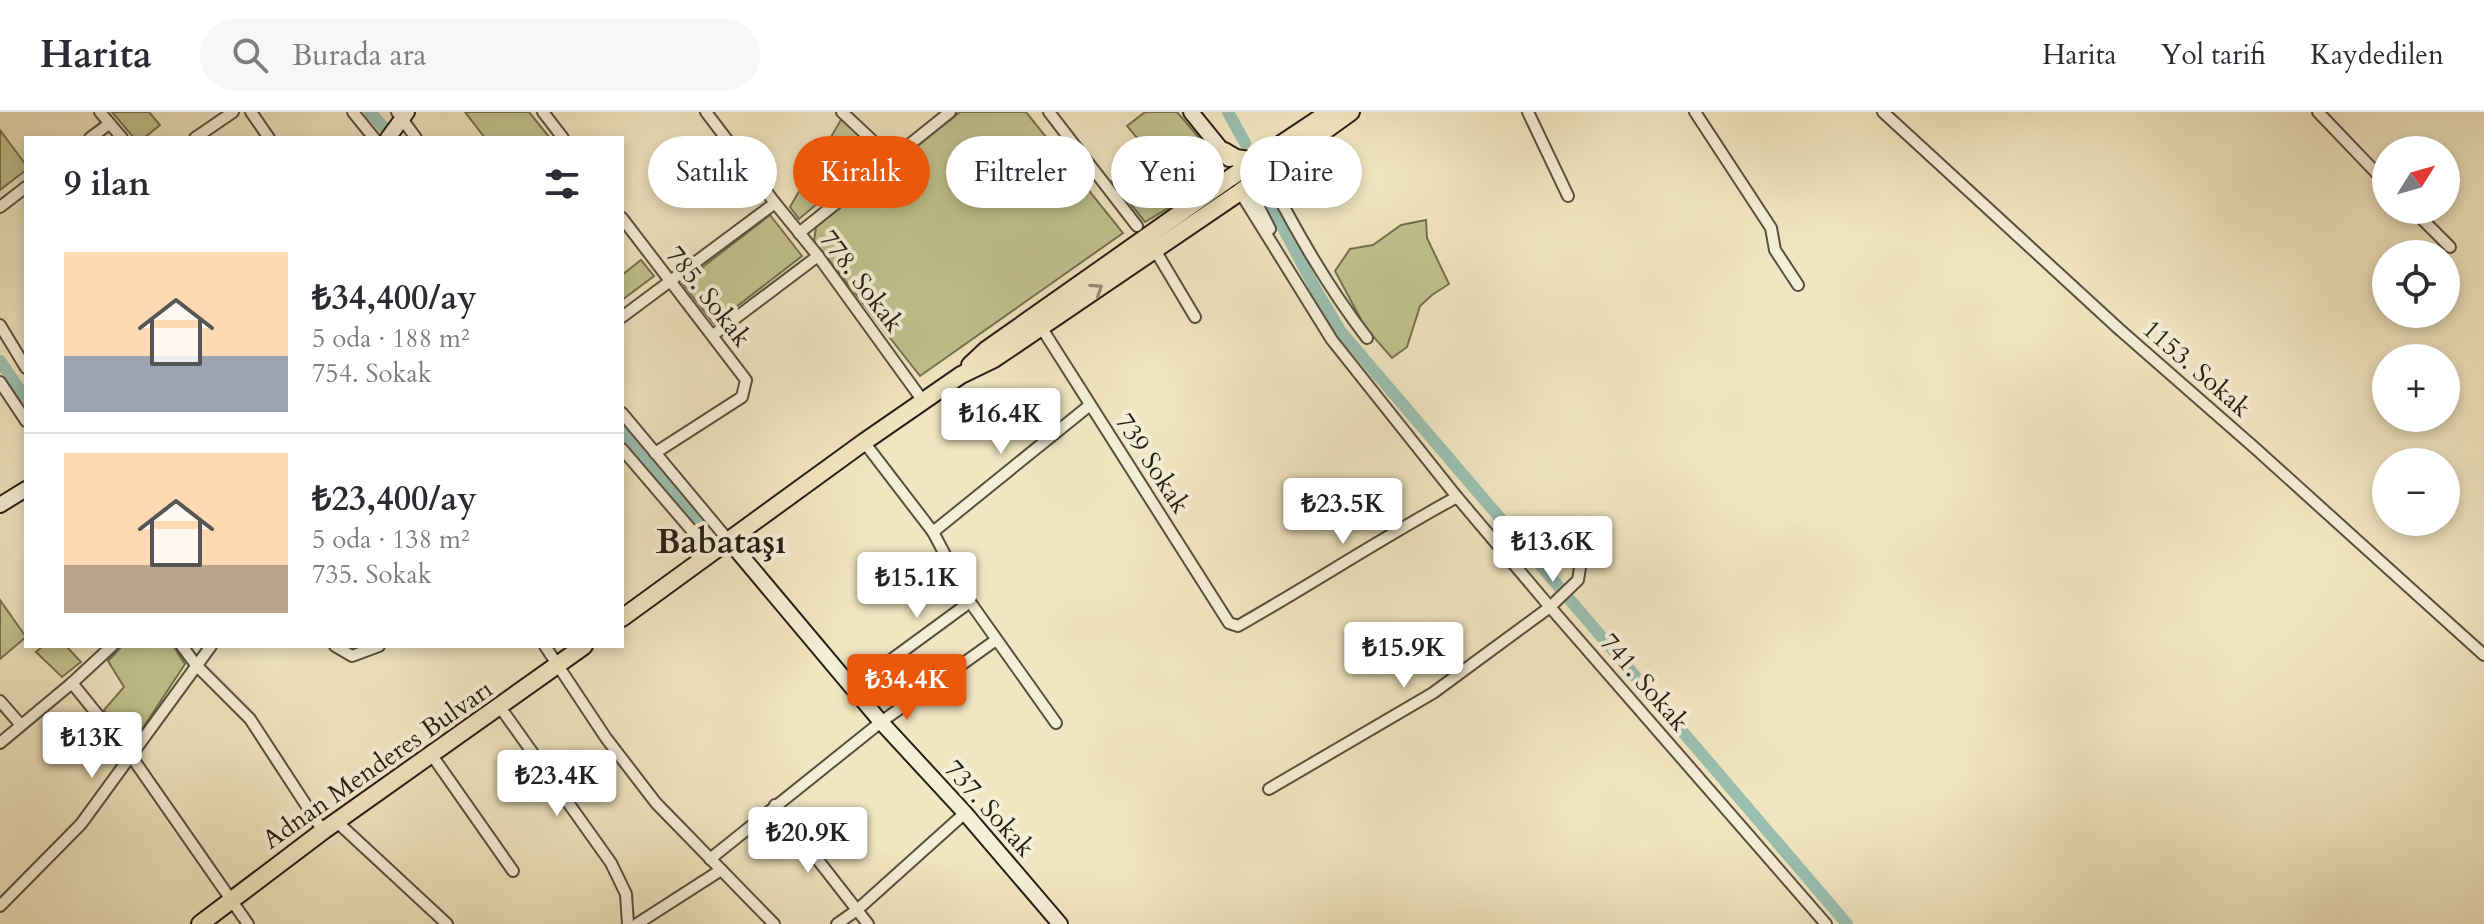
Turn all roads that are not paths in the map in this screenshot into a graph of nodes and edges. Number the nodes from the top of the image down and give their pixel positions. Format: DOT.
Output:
graph roads {
  1 [pos="100,112"];
  2 [pos="233,112"];
  3 [pos="251,112"];
  4 [pos="353,112"];
  5 [pos="543,112"];
  6 [pos="706,112"];
  7 [pos="842,112"];
  8 [pos="950,112"];
  9 [pos="1049,112"];
  10 [pos="1329,112"];
  11 [pos="1351,112"];
  12 [pos="1528,112"];
  13 [pos="1695,112"];
  14 [pos="1883,112"];
  15 [pos="2318,112"];
  16 [pos="1192,113"];
  17 [pos="402,114"];
  18 [pos="109,124"];
  19 [pos="93,136"];
  20 [pos="120,136"];
  21 [pos="198,136"];
  22 [pos="268,136"];
  23 [pos="372,136"];
  24 [pos="389,136"];
  25 [pos="415,136"];
  26 [pos="561,136"];
  27 [pos="724,136"];
  28 [pos="868,136"];
  29 [pos="920,136"];
  30 [pos="1211,136"];
  31 [pos="1299,136"];
  32 [pos="1312,136"];
  33 [pos="1224,151"];
  34 [pos="1240,159"];
  35 [pos="2372,168"];
  36 [pos="1239,182"];
  37 [pos="24,189"];
  38 [pos="1568,196"];
  39 [pos="777,206"];
  40 [pos="0,207"];
  41 [pos="768,208"];
  42 [pos="830,208"];
  43 [pos="1283,208"];
  44 [pos="624,221"];
  45 [pos="2427,224"];
  46 [pos="1137,226"];
  47 [pos="799,233"];
  48 [pos="2443,240"];
  49 [pos="1155,250"];
  50 [pos="818,256"];
  51 [pos="669,282"];
  52 [pos="1798,285"];
  53 [pos="624,316"];
  54 [pos="1195,317"];
  55 [pos="0,325"];
  56 [pos="1041,327"];
  57 [pos="713,335"];
  58 [pos="1367,338"];
  59 [pos="24,365"];
  60 [pos="961,375"];
  61 [pos="0,382"];
  62 [pos="923,401"];
  63 [pos="1090,405"];
  64 [pos="624,415"];
  65 [pos="24,418"];
  66 [pos="864,442"];
  67 [pos="624,451"];
  68 [pos="655,453"];
  69 [pos="24,490"];
  70 [pos="1457,497"];
  71 [pos="0,505"];
  72 [pos="933,532"];
  73 [pos="1585,537"];
  74 [pos="729,541"];
  75 [pos="712,554"];
  76 [pos="970,602"];
  77 [pos="1550,607"];
  78 [pos="624,617"];
  79 [pos="996,640"];
  80 [pos="110,648"];
  81 [pos="183,648"];
  82 [pos="209,648"];
  83 [pos="338,648"];
  84 [pos="374,648"];
  85 [pos="547,648"];
  86 [pos="581,648"];
  87 [pos="2484,655"];
  88 [pos="559,664"];
  89 [pos="196,665"];
  90 [pos="884,665"];
  91 [pos="72,683"];
  92 [pos="0,701"];
  93 [pos="500,707"];
  94 [pos="881,722"];
  95 [pos="1056,723"];
  96 [pos="20,724"];
  97 [pos="0,743"];
  98 [pos="431,754"];
  99 [pos="131,756"];
  100 [pos="1269,789"];
  101 [pos="775,805"];
  102 [pos="965,813"];
  103 [pos="329,826"];
  104 [pos="710,859"];
  105 [pos="721,870"];
  106 [pos="513,871"];
  107 [pos="231,899"];
  108 [pos="0,906"];
  109 [pos="857,910"];
  110 [pos="200,924"];
  111 [pos="248,924"];
  112 [pos="447,924"];
  113 [pos="628,924"];
  114 [pos="637,924"];
  115 [pos="774,924"];
  116 [pos="837,924"];
  117 [pos="868,924"];
  118 [pos="1060,924"];
  119 [pos="1826,924"];
  1 -- 18 [label="street"];
  2 -- 21 [label="street"];
  3 -- 22 [label="street"];
  4 -- 23 [label="street"];
  5 -- 26 [label="street"];
  6 -- 27 [label="street, 778. Sokak"];
  7 -- 28 [label="street"];
  8 -- 29 [label="street"];
  9 -- 46 [label="street"];
  10 -- 31 [label="main road"];
  11 -- 32 [label="main road"];
  12 -- 38 [label="street"];
  13 -- 52 [label="street"];
  14 -- 87 [label="street, 1153. Sokak"];
  15 -- 35 [label="street"];
  16 -- 30 [label="street"];
  16 -- 36 [label="street"];
  17 -- 24 [label="street"];
  17 -- 25 [label="street"];
  18 -- 19 [label="street"];
  18 -- 20 [label="street"];
  33 -- 34 [label="main road"];
  33 -- 36 [label="street"];
  36 -- 49 [label="main road"];
  36 -- 60 [label="main road"];
  36 -- 70 [label="street, 741. Sokak"];
  37 -- 40 [label="street"];
  39 -- 47 [label="street, 778. Sokak"];
  41 -- 51 [label="street"];
  42 -- 47 [label="street"];
  43 -- 58 [label="street"];
  44 -- 51 [label="street, 785. Sokak"];
  45 -- 48 [label="street"];
  47 -- 50 [label="street, 778. Sokak"];
  49 -- 54 [label="street"];
  56 -- 49 [label="main road, one-way"];
  50 -- 57 [label="street"];
  50 -- 62 [label="street, 778. Sokak"];
  51 -- 53 [label="street"];
  51 -- 57 [label="street, 785. Sokak"];
  55 -- 59 [label="street"];
  56 -- 60 [label="main road"];
  56 -- 63 [label="street, 739 Sokak"];
  57 -- 68 [label="street, 785. Sokak"];
  60 -- 62 [label="main road"];
  61 -- 65 [label="street"];
  62 -- 66 [label="main road"];
  63 -- 70 [label="street, 739 Sokak"];
  63 -- 72 [label="street"];
  64 -- 68 [label="street"];
  66 -- 72 [label="street"];
  66 -- 74 [label="main road"];
  67 -- 75 [label="street"];
  68 -- 74 [label="street"];
  69 -- 71 [label="street"];
  70 -- 77 [label="street, 741. Sokak"];
  72 -- 76 [label="street"];
  73 -- 77 [label="street"];
  74 -- 75 [label="main road"];
  74 -- 94 [label="street, 737. Sokak"];
  75 -- 78 [label="main road"];
  76 -- 79 [label="street"];
  76 -- 90 [label="street"];
  77 -- 100 [label="street"];
  77 -- 119 [label="street, 741. Sokak"];
  79 -- 94 [label="street"];
  79 -- 95 [label="street"];
  80 -- 91 [label="street"];
  81 -- 89 [label="street"];
  82 -- 89 [label="street"];
  83 -- 84 [label="street"];
  85 -- 88 [label="street"];
  86 -- 88 [label="main road, Adnan Menderes Bulvarı"];
  88 -- 93 [label="main road, Adnan Menderes Bulvarı"];
  88 -- 104 [label="street"];
  89 -- 99 [label="street"];
  89 -- 103 [label="street"];
  91 -- 96 [label="street"];
  91 -- 99 [label="street"];
  92 -- 96 [label="street"];
  93 -- 98 [label="main road, Adnan Menderes Bulvarı"];
  93 -- 113 [label="street"];
  94 -- 101 [label="street"];
  94 -- 102 [label="street, 737. Sokak"];
  96 -- 97 [label="street"];
  98 -- 103 [label="main road, Adnan Menderes Bulvarı"];
  98 -- 106 [label="street"];
  99 -- 107 [label="street"];
  99 -- 108 [label="street"];
  101 -- 104 [label="street"];
  101 -- 109 [label="street"];
  102 -- 109 [label="street"];
  102 -- 118 [label="street, 737. Sokak"];
  103 -- 107 [label="main road, Adnan Menderes Bulvarı"];
  103 -- 112 [label="street"];
  104 -- 105 [label="street"];
  105 -- 114 [label="street"];
  105 -- 115 [label="street"];
  107 -- 110 [label="main road, Adnan Menderes Bulvarı"];
  107 -- 111 [label="street"];
  109 -- 116 [label="street"];
  109 -- 117 [label="street"];
}
